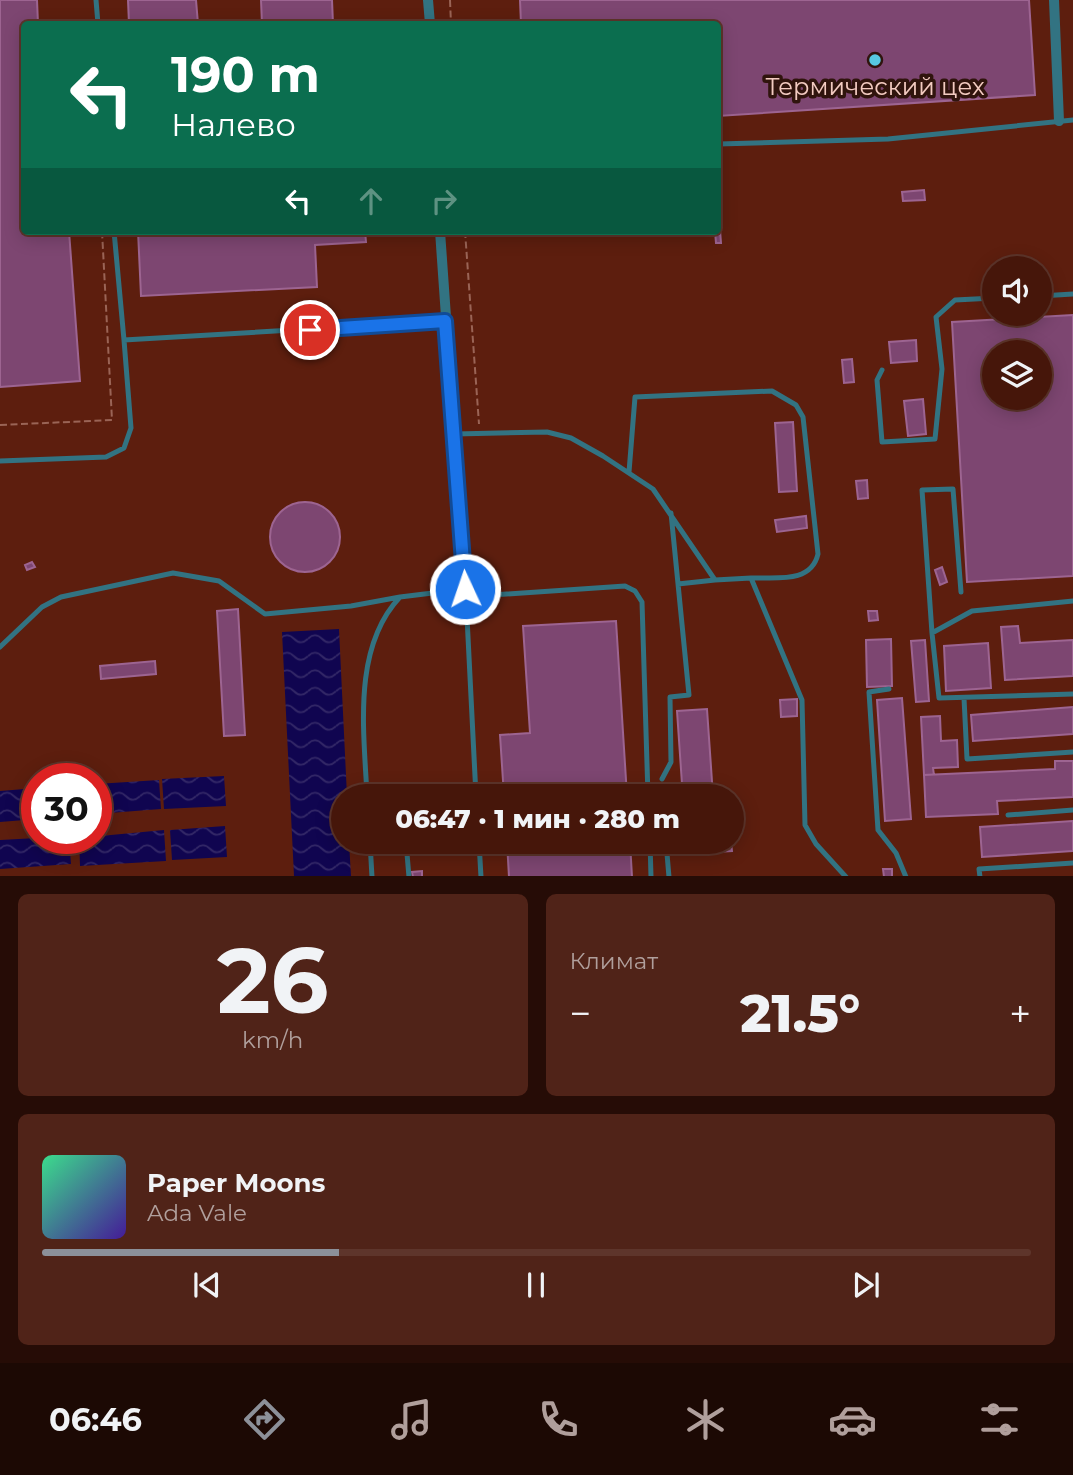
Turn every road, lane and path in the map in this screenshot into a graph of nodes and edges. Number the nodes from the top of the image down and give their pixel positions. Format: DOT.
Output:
graph roads {
  1 [pos="96,0"];
  2 [pos="428,0"];
  3 [pos="450,0"];
  4 [pos="1054,0"];
  5 [pos="98,21"];
  6 [pos="430,21"];
  7 [pos="451,21"];
  8 [pos="1073,120"];
  9 [pos="1059,121"];
  10 [pos="721,144"];
  11 [pos="102,235"];
  12 [pos="114,235"];
  13 [pos="440,235"];
  14 [pos="465,235"];
  15 [pos="1073,294"];
  16 [pos="1052,295"];
  17 [pos="982,299"];
  18 [pos="445,321"];
  19 [pos="124,340"];
  20 [pos="882,370"];
  21 [pos="0,425"];
  22 [pos="484,428"];
  23 [pos="456,434"];
  24 [pos="0,461"];
  25 [pos="629,472"];
  26 [pos="670,510"];
  27 [pos="751,578"];
  28 [pos="715,580"];
  29 [pos="678,584"];
  30 [pos="465,589"];
  31 [pos="961,592"];
  32 [pos="400,597"];
  33 [pos="1073,601"];
  34 [pos="933,633"];
  35 [pos="0,647"];
  36 [pos="889,689"];
  37 [pos="1073,694"];
  38 [pos="964,698"];
  39 [pos="1073,752"];
  40 [pos="662,779"];
  41 [pos="367,784"];
  42 [pos="475,784"];
  43 [pos="648,784"];
  44 [pos="1073,810"];
  45 [pos="1008,815"];
  46 [pos="371,854"];
  47 [pos="407,854"];
  48 [pos="480,854"];
  49 [pos="650,854"];
  50 [pos="667,854"];
  51 [pos="1073,863"];
  52 [pos="372,876"];
  53 [pos="409,876"];
  54 [pos="481,876"];
  55 [pos="651,876"];
  56 [pos="669,876"];
  57 [pos="845,876"];
  58 [pos="906,876"];
  59 [pos="980,876"];
  1 -- 5 [label="lane"];
  2 -- 6 [label="street"];
  3 -- 7 [label="path"];
  4 -- 9 [label="street"];
  8 -- 9 [label="lane"];
  9 -- 10 [label="lane"];
  11 -- 21 [label="path"];
  12 -- 19 [label="lane"];
  13 -- 18 [label="street"];
  14 -- 22 [label="path"];
  15 -- 16 [label="lane"];
  17 -- 20 [label="lane"];
  18 -- 19 [label="lane"];
  18 -- 23 [label="street"];
  19 -- 24 [label="lane"];
  23 -- 25 [label="lane"];
  23 -- 30 [label="street"];
  25 -- 26 [label="lane"];
  25 -- 27 [label="lane"];
  26 -- 28 [label="lane"];
  26 -- 29 [label="lane"];
  27 -- 28 [label="lane"];
  27 -- 57 [label="lane"];
  28 -- 29 [label="lane"];
  29 -- 40 [label="lane"];
  30 -- 32 [label="lane"];
  31 -- 34 [label="lane"];
  32 -- 35 [label="lane"];
  32 -- 41 [label="lane"];
  33 -- 34 [label="lane"];
  34 -- 38 [label="lane"];
  36 -- 58 [label="lane"];
  37 -- 38 [label="lane"];
  38 -- 39 [label="lane"];
  42 -- 43 [label="lane"];
  44 -- 45 [label="lane"];
  46 -- 52 [label="lane"];
  47 -- 53 [label="lane"];
  48 -- 54 [label="lane"];
  49 -- 55 [label="lane"];
  50 -- 56 [label="lane"];
  51 -- 59 [label="lane"];
}
